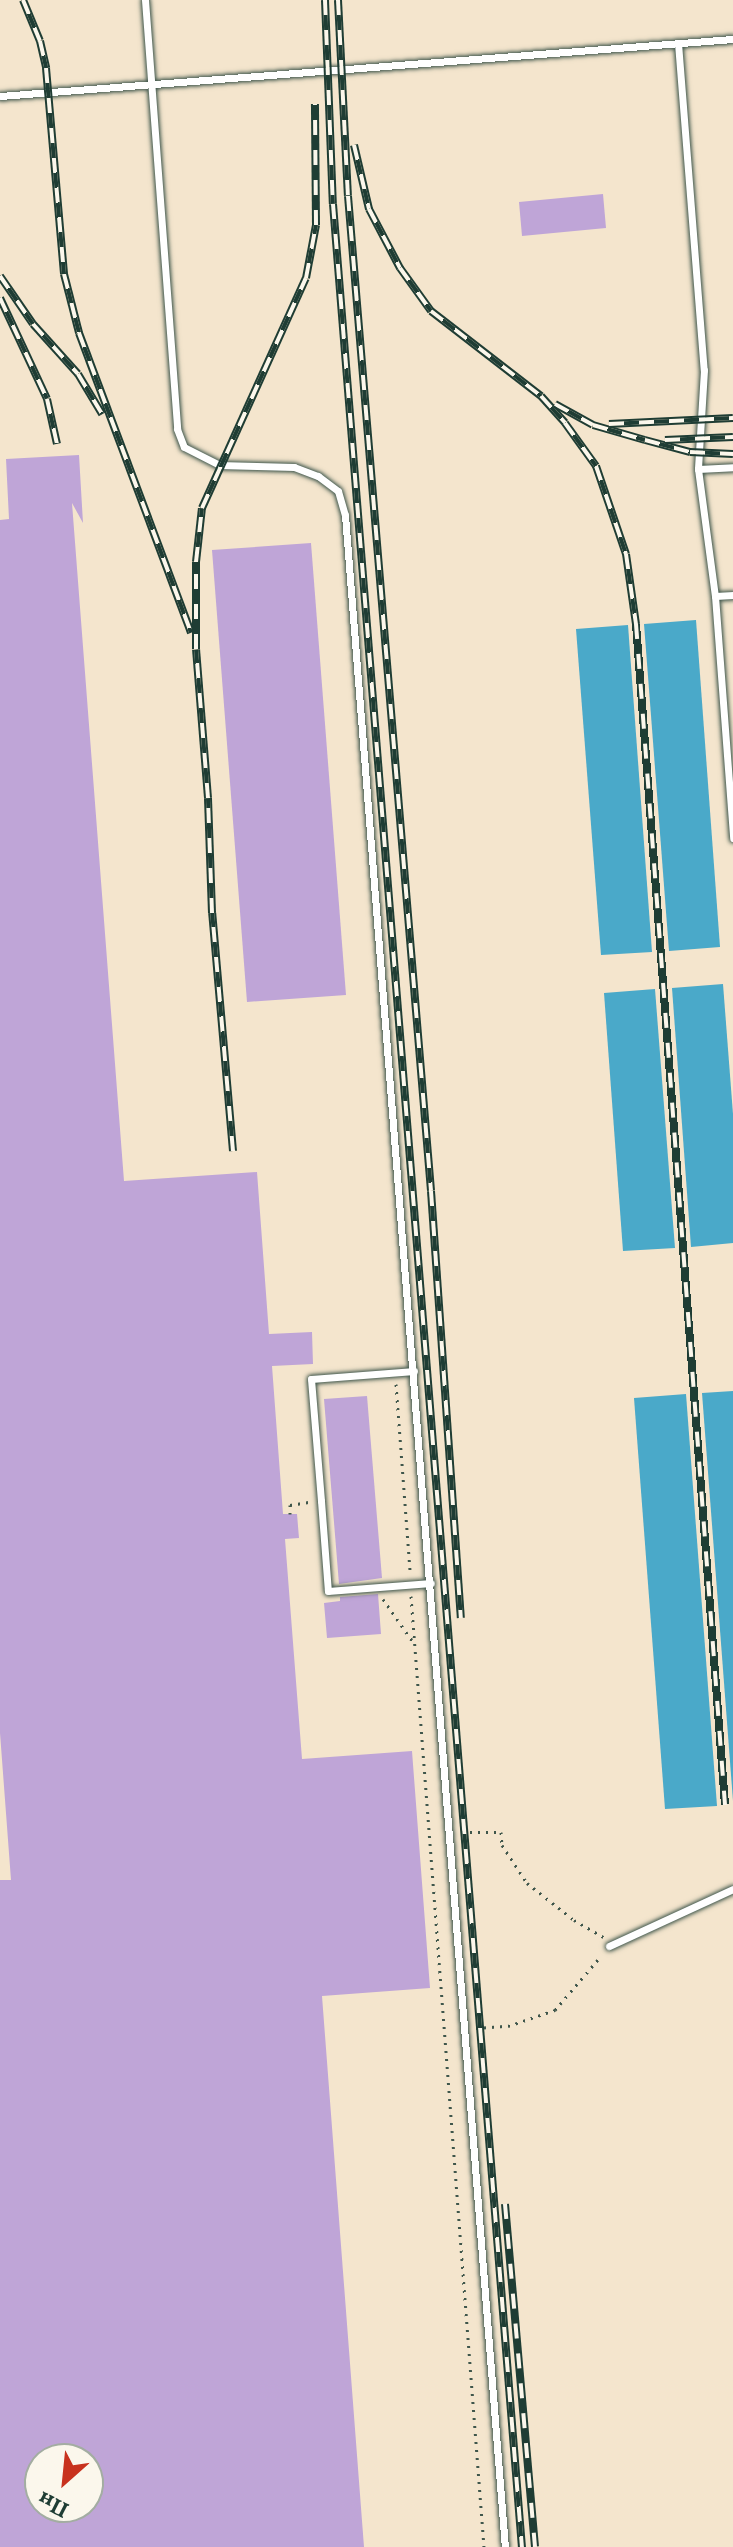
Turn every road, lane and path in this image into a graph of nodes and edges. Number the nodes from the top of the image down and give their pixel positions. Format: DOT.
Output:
graph roads {
  1 [pos="145,0"];
  2 [pos="733,39"];
  3 [pos="678,43"];
  4 [pos="152,84"];
  5 [pos="0,96"];
  6 [pos="733,467"];
  7 [pos="698,469"];
  8 [pos="733,595"];
  9 [pos="715,596"];
  10 [pos="733,838"];
  11 [pos="414,1371"];
  12 [pos="395,1372"];
  13 [pos="321,1501"];
  14 [pos="290,1514"];
  15 [pos="431,1583"];
  16 [pos="411,1584"];
  17 [pos="375,1587"];
  18 [pos="415,1645"];
  19 [pos="450,1831"];
  20 [pos="733,1889"];
  21 [pos="604,1935"];
  22 [pos="609,1946"];
  23 [pos="508,2026"];
  24 [pos="484,2547"];
  25 [pos="505,2547"];
  1 -- 4 [label="lane"];
  2 -- 3 [label="lane"];
  3 -- 4 [label="lane"];
  3 -- 7 [label="lane"];
  4 -- 5 [label="lane"];
  4 -- 11 [label="lane"];
  6 -- 7 [label="lane"];
  7 -- 9 [label="lane"];
  8 -- 9 [label="lane"];
  9 -- 10 [label="lane"];
  11 -- 12 [label="lane"];
  11 -- 15 [label="lane"];
  12 -- 13 [label="lane"];
  12 -- 16 [label="path"];
  13 -- 14 [label="path"];
  13 -- 17 [label="lane"];
  15 -- 16 [label="lane"];
  15 -- 19 [label="lane"];
  16 -- 17 [label="lane"];
  16 -- 18 [label="path"];
  17 -- 18 [label="path"];
  18 -- 24 [label="path"];
  19 -- 21 [label="path"];
  19 -- 25 [label="lane"];
  20 -- 22 [label="lane"];
  22 -- 23 [label="path"];
}
